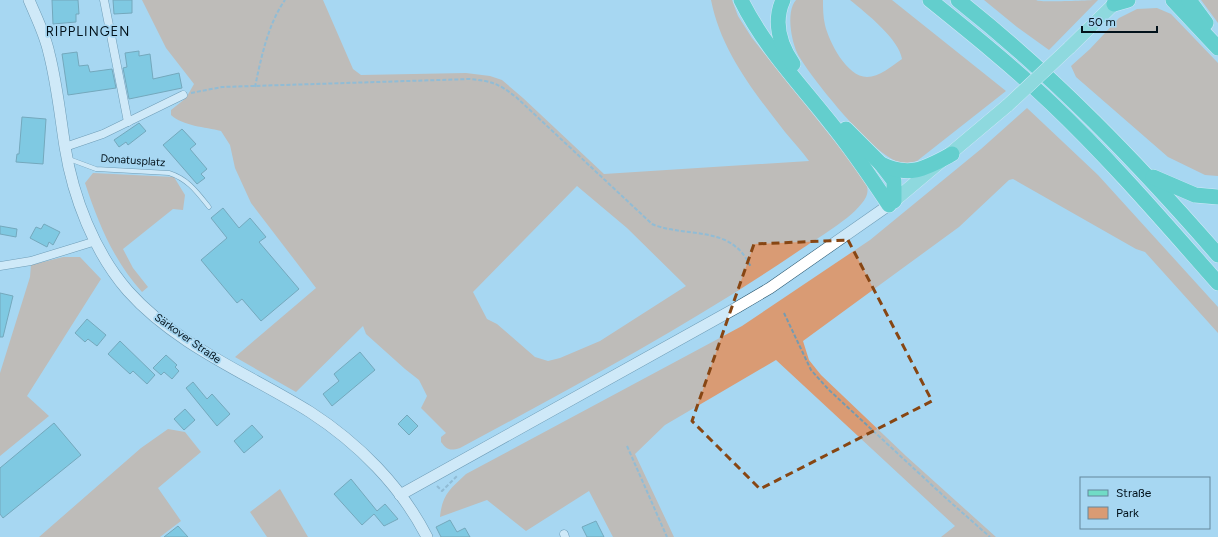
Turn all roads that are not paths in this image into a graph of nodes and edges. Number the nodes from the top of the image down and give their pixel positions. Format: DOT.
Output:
graph roads {
  1 [pos="29,0"];
  2 [pos="104,0"];
  3 [pos="741,0"];
  4 [pos="783,0"];
  5 [pos="930,0"];
  6 [pos="958,0"];
  7 [pos="1176,1"];
  8 [pos="1120,2"];
  9 [pos="1218,37"];
  10 [pos="1218,48"];
  11 [pos="182,95"];
  12 [pos="128,122"];
  13 [pos="66,152"];
  14 [pos="952,154"];
  15 [pos="881,164"];
  16 [pos="1146,174"];
  17 [pos="1218,197"];
  18 [pos="891,203"];
  19 [pos="209,207"];
  20 [pos="96,241"];
  21 [pos="1218,255"];
  22 [pos="0,266"];
  23 [pos="1218,283"];
  24 [pos="400,495"];
  25 [pos="427,537"];
  1 -- 13 [label="main road, Särkover Straße"];
  2 -- 12 [label="street"];
  3 -- 18 [label="highway"];
  4 -- 15 [label="highway"];
  5 -- 23 [label="highway"];
  6 -- 16 [label="highway"];
  7 -- 9 [label="highway"];
  7 -- 10 [label="highway"];
  8 -- 14 [label="main road, bridge"];
  11 -- 12 [label="street, Donatusplatz"];
  12 -- 13 [label="street, Donatusplatz"];
  13 -- 19 [label="lane, Donatusplatz"];
  13 -- 20 [label="main road, Särkover Straße"];
  14 -- 15 [label="highway"];
  14 -- 18 [label="main road"];
  15 -- 18 [label="highway"];
  16 -- 17 [label="highway"];
  16 -- 21 [label="highway"];
  18 -- 24 [label="main road"];
  20 -- 22 [label="street"];
  20 -- 24 [label="main road, Särkover Straße"];
  24 -- 25 [label="main road, Särkover Straße"];
}
